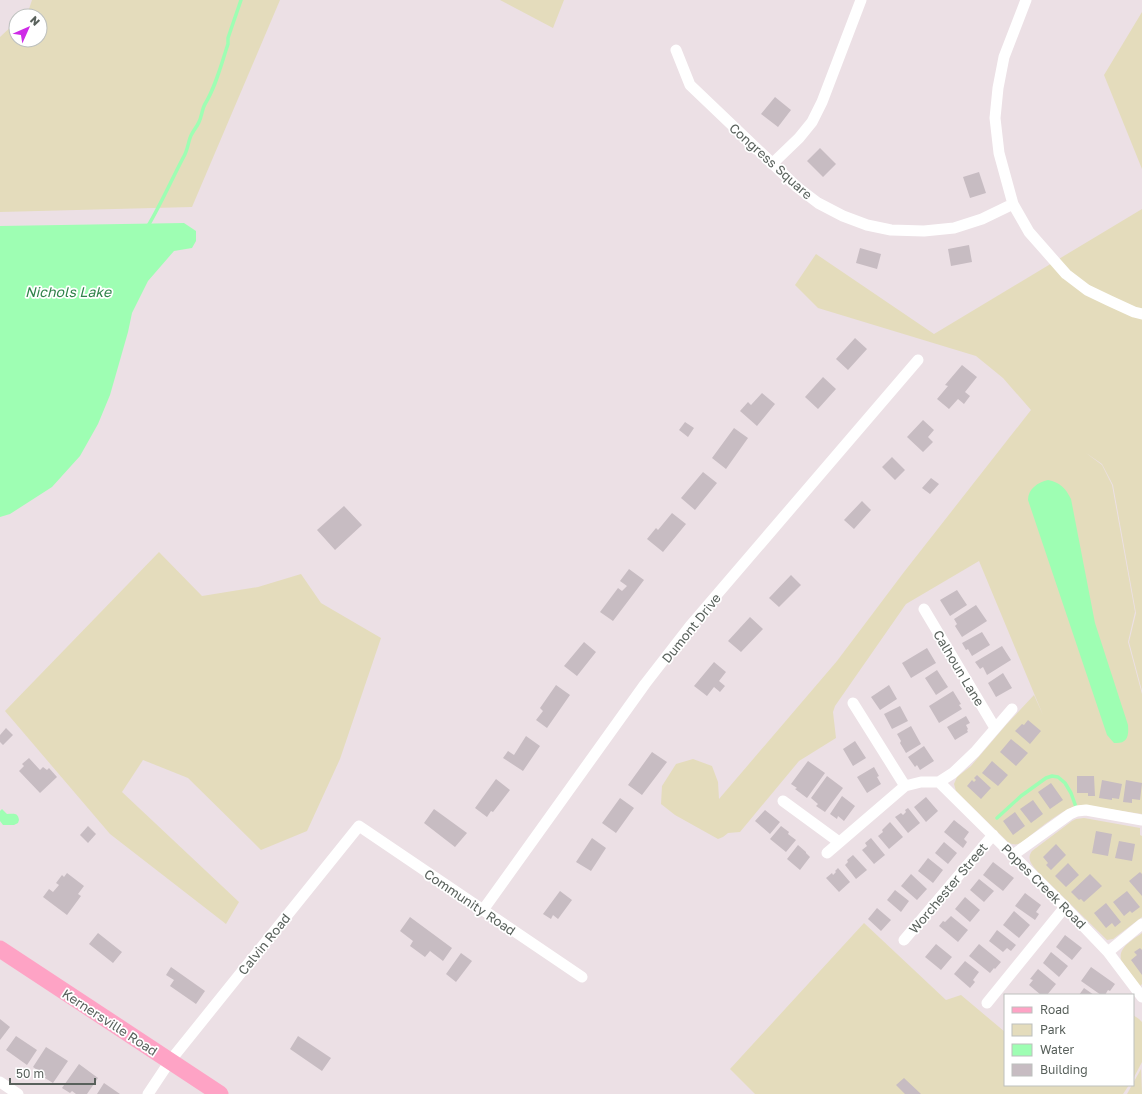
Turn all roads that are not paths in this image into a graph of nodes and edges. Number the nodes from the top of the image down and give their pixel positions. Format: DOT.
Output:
graph roads {
  1 [pos="861,0"];
  2 [pos="1026,0"];
  3 [pos="676,50"];
  4 [pos="772,164"];
  5 [pos="1013,204"];
  6 [pos="1142,314"];
  7 [pos="918,360"];
  8 [pos="924,609"];
  9 [pos="853,703"];
  10 [pos="1012,709"];
  11 [pos="995,728"];
  12 [pos="939,782"];
  13 [pos="905,786"];
  14 [pos="783,801"];
  15 [pos="1142,820"];
  16 [pos="359,826"];
  17 [pos="993,836"];
  18 [pos="839,842"];
  19 [pos="826,853"];
  20 [pos="1013,856"];
  21 [pos="1065,907"];
  22 [pos="483,910"];
  23 [pos="1142,924"];
  24 [pos="904,940"];
  25 [pos="0,949"];
  26 [pos="1108,952"];
  27 [pos="582,978"];
  28 [pos="1130,990"];
  29 [pos="1142,997"];
  30 [pos="987,1003"];
  31 [pos="170,1061"];
  32 [pos="0,1082"];
  33 [pos="18,1094"];
  34 [pos="148,1094"];
  35 [pos="220,1094"];
  1 -- 4 [label="street"];
  2 -- 5 [label="street"];
  3 -- 4 [label="street, Congress Square"];
  4 -- 5 [label="street, Congress Square"];
  5 -- 6 [label="street"];
  7 -- 22 [label="street, Dumont Drive"];
  8 -- 11 [label="street, Calhoun Lane"];
  9 -- 13 [label="street"];
  10 -- 11 [label="street"];
  11 -- 12 [label="street"];
  12 -- 13 [label="street"];
  12 -- 17 [label="street, Popes Creek Road"];
  13 -- 18 [label="street"];
  14 -- 18 [label="street"];
  15 -- 20 [label="street"];
  16 -- 22 [label="street, Community Road"];
  16 -- 31 [label="street, Calvin Road"];
  17 -- 20 [label="street, Popes Creek Road"];
  17 -- 24 [label="street, Worchester Street"];
  18 -- 19 [label="street"];
  20 -- 21 [label="street, Popes Creek Road"];
  21 -- 26 [label="street, Popes Creek Road"];
  21 -- 30 [label="street"];
  22 -- 27 [label="street, Community Road"];
  23 -- 26 [label="street"];
  25 -- 31 [label="main road, Kernersville Road"];
  26 -- 28 [label="street, Popes Creek Road"];
  28 -- 29 [label="street, Popes Creek Road"];
  31 -- 34 [label="street, Calvin Road"];
  31 -- 35 [label="main road, Kernersville Road"];
  32 -- 33 [label="street"];
}
